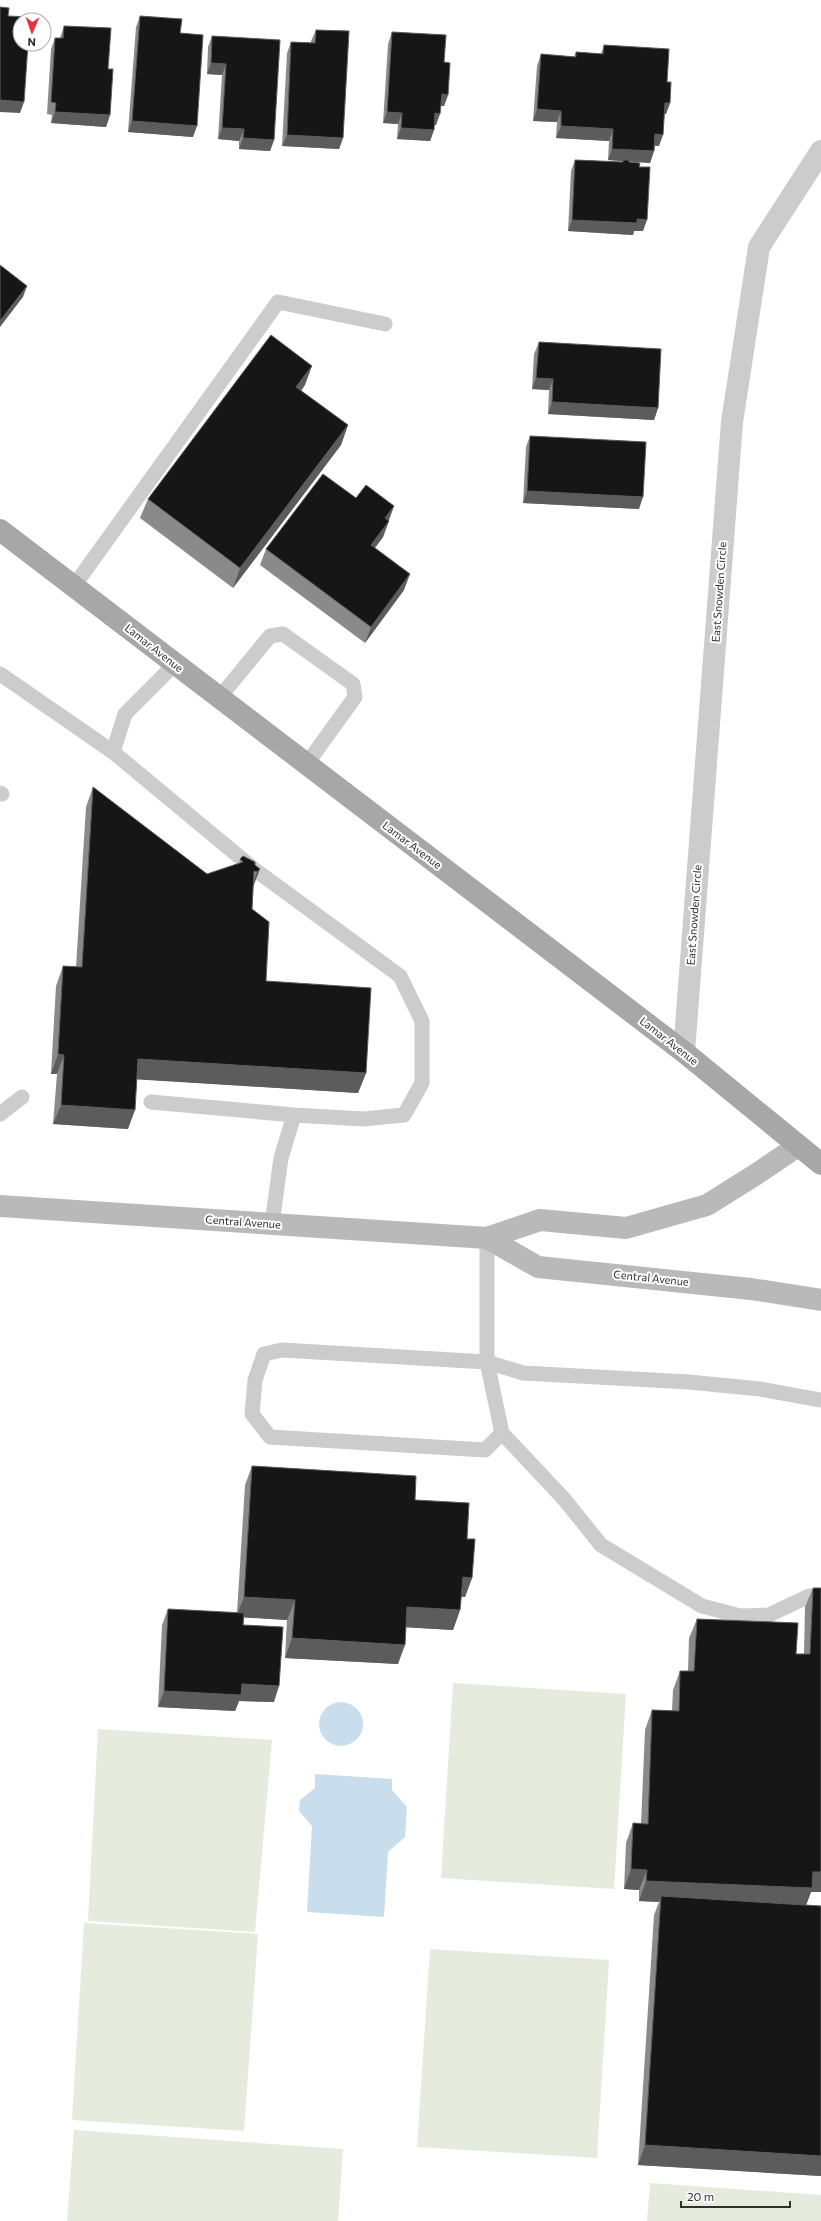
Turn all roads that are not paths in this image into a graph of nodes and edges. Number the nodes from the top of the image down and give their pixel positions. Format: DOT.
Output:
graph roads {
  1 [pos="821,151"];
  2 [pos="385,324"];
  3 [pos="0,530"];
  4 [pos="74,586"];
  5 [pos="174,664"];
  6 [pos="0,674"];
  7 [pos="219,698"];
  8 [pos="113,752"];
  9 [pos="306,765"];
  10 [pos="684,1052"];
  11 [pos="22,1097"];
  12 [pos="151,1102"];
  13 [pos="0,1114"];
  14 [pos="294,1115"];
  15 [pos="798,1146"];
  16 [pos="821,1164"];
  17 [pos="0,1206"];
  18 [pos="272,1224"];
  19 [pos="487,1238"];
  20 [pos="821,1300"];
  21 [pos="487,1362"];
  22 [pos="821,1400"];
  23 [pos="502,1433"];
  24 [pos="821,1597"];
  1 -- 10 [label="street, East Snowden Circle"];
  2 -- 4 [label="lane"];
  3 -- 4 [label="main road, Lamar Avenue"];
  4 -- 5 [label="main road, Lamar Avenue"];
  5 -- 7 [label="main road, Lamar Avenue"];
  5 -- 8 [label="lane"];
  6 -- 8 [label="lane"];
  7 -- 9 [label="main road, Lamar Avenue"];
  7 -- 9 [label="lane"];
  8 -- 14 [label="lane"];
  9 -- 10 [label="main road, Lamar Avenue"];
  10 -- 15 [label="main road, Lamar Avenue"];
  11 -- 13 [label="lane"];
  12 -- 14 [label="lane"];
  14 -- 18 [label="lane"];
  15 -- 16 [label="main road, Lamar Avenue"];
  15 -- 19 [label="main road, Central Avenue"];
  17 -- 18 [label="main road, Central Avenue"];
  18 -- 19 [label="main road, Central Avenue"];
  19 -- 20 [label="main road, Central Avenue"];
  19 -- 21 [label="lane"];
  21 -- 22 [label="lane"];
  21 -- 23 [label="lane"];
  21 -- 23 [label="lane"];
  23 -- 24 [label="lane"];
}
